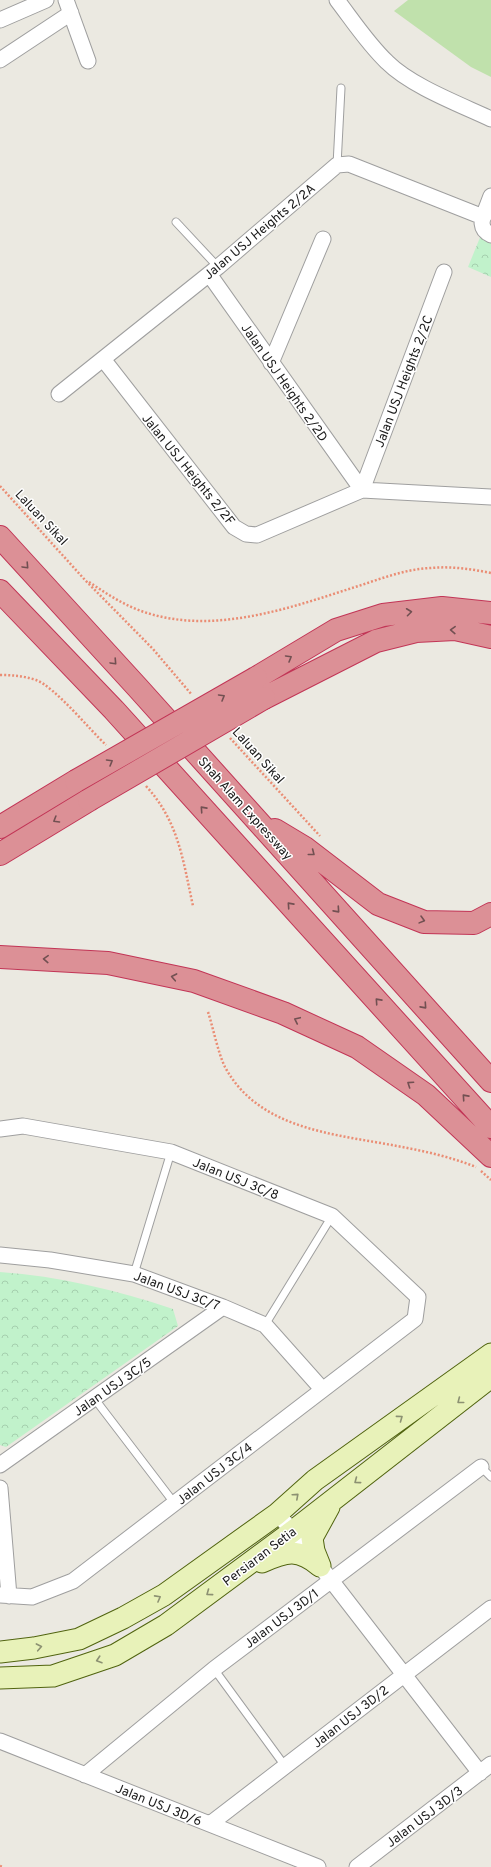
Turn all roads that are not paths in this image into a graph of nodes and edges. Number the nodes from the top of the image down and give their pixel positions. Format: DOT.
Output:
graph roads {
  1 [pos="46,0"];
  2 [pos="337,0"];
  3 [pos="69,6"];
  4 [pos="0,20"];
  5 [pos="0,60"];
  6 [pos="88,61"];
  7 [pos="341,88"];
  8 [pos="491,119"];
  9 [pos="337,165"];
  10 [pos="491,196"];
  11 [pos="487,214"];
  12 [pos="176,222"];
  13 [pos="491,235"];
  14 [pos="323,239"];
  15 [pos="213,270"];
  16 [pos="444,272"];
  17 [pos="103,360"];
  18 [pos="271,363"];
  19 [pos="59,394"];
  20 [pos="362,490"];
  21 [pos="491,497"];
  22 [pos="0,537"];
  23 [pos="0,591"];
  24 [pos="491,613"];
  25 [pos="491,637"];
  26 [pos="255,818"];
  27 [pos="0,827"];
  28 [pos="0,854"];
  29 [pos="491,914"];
  30 [pos="0,957"];
  31 [pos="491,1080"];
  32 [pos="491,1126"];
  33 [pos="2,1129"];
  34 [pos="0,1143"];
  35 [pos="171,1152"];
  36 [pos="484,1161"];
  37 [pos="332,1216"];
  38 [pos="0,1255"];
  39 [pos="134,1274"];
  40 [pos="223,1307"];
  41 [pos="415,1319"];
  42 [pos="265,1325"];
  43 [pos="491,1354"];
  44 [pos="491,1377"];
  45 [pos="322,1389"];
  46 [pos="94,1398"];
  47 [pos="0,1465"];
  48 [pos="486,1472"];
  49 [pos="0,1488"];
  50 [pos="333,1499"];
  51 [pos="175,1504"];
  52 [pos="276,1514"];
  53 [pos="293,1531"];
  54 [pos="239,1571"];
  55 [pos="325,1573"];
  56 [pos="5,1595"];
  57 [pos="491,1608"];
  58 [pos="0,1652"];
  59 [pos="214,1669"];
  60 [pos="404,1675"];
  61 [pos="0,1678"];
  62 [pos="0,1741"];
  63 [pos="285,1766"];
  64 [pos="486,1768"];
  65 [pos="86,1775"];
  66 [pos="210,1824"];
  67 [pos="318,1867"];
  68 [pos="357,1867"];
  1 -- 4 [label="street"];
  2 -- 8 [label="street"];
  3 -- 5 [label="street"];
  3 -- 6 [label="street"];
  7 -- 9 [label="lane"];
  9 -- 11 [label="street"];
  9 -- 15 [label="street, Jalan USJ Heights 2/2A"];
  10 -- 11 [label="street"];
  11 -- 13 [label="street"];
  12 -- 15 [label="lane"];
  14 -- 18 [label="street"];
  15 -- 17 [label="street, Jalan USJ Heights 2/2A"];
  15 -- 18 [label="street, Jalan USJ Heights 2/2D"];
  16 -- 20 [label="street, Jalan USJ Heights 2/2C"];
  17 -- 19 [label="street, Jalan USJ Heights 2/2A"];
  17 -- 20 [label="street, Jalan USJ Heights 2/2F"];
  18 -- 20 [label="street, Jalan USJ Heights 2/2D"];
  20 -- 21 [label="street"];
  22 -- 26 [label="highway, Shah Alam Expressway, one-way"];
  32 -- 23 [label="highway, one-way"];
  27 -- 24 [label="highway, one-way, bridge"];
  25 -- 28 [label="highway, one-way, bridge"];
  26 -- 29 [label="highway, one-way"];
  26 -- 31 [label="highway, Shah Alam Expressway, one-way"];
  36 -- 30 [label="highway, one-way"];
  33 -- 34 [label="street"];
  33 -- 35 [label="street, Jalan USJ 3C/8"];
  35 -- 37 [label="street, Jalan USJ 3C/8"];
  35 -- 39 [label="lane"];
  37 -- 41 [label="street, Jalan USJ 3C/8"];
  37 -- 42 [label="lane"];
  38 -- 39 [label="street, Jalan USJ 3C/7"];
  39 -- 40 [label="street, Jalan USJ 3C/7"];
  40 -- 42 [label="street, Jalan USJ 3C/7"];
  40 -- 46 [label="street, Jalan USJ 3C/5"];
  41 -- 45 [label="street, Jalan USJ 3C/4"];
  42 -- 45 [label="street, Jalan USJ 3C/7"];
  52 -- 43 [label="main road, Persiaran Setia, one-way"];
  44 -- 50 [label="main road, Persiaran Setia, one-way"];
  45 -- 51 [label="street, Jalan USJ 3C/4"];
  46 -- 47 [label="street, Jalan USJ 3C/5"];
  46 -- 51 [label="lane"];
  48 -- 55 [label="street, Jalan USJ 3D/1"];
  49 -- 56 [label="street"];
  50 -- 53 [label="main road, Persiaran Setia"];
  50 -- 55 [label="main road"];
  51 -- 56 [label="street, Jalan USJ 3C/4"];
  52 -- 53 [label="street"];
  58 -- 52 [label="main road, Persiaran Setia, one-way"];
  53 -- 54 [label="main road, Persiaran Setia"];
  53 -- 55 [label="street"];
  54 -- 55 [label="main road"];
  54 -- 61 [label="main road, Persiaran Setia, one-way"];
  55 -- 59 [label="street, Jalan USJ 3D/1"];
  55 -- 60 [label="street"];
  57 -- 60 [label="street, Jalan USJ 3D/2"];
  59 -- 63 [label="lane"];
  59 -- 65 [label="street, Jalan USJ 3D/1"];
  60 -- 63 [label="street, Jalan USJ 3D/2"];
  60 -- 64 [label="street"];
  62 -- 65 [label="street, Jalan USJ 3D/6"];
  63 -- 66 [label="street, Jalan USJ 3D/2"];
  64 -- 68 [label="street, Jalan USJ 3D/3"];
  65 -- 66 [label="street, Jalan USJ 3D/6"];
  66 -- 67 [label="street, Jalan USJ 3D/6"];
}
